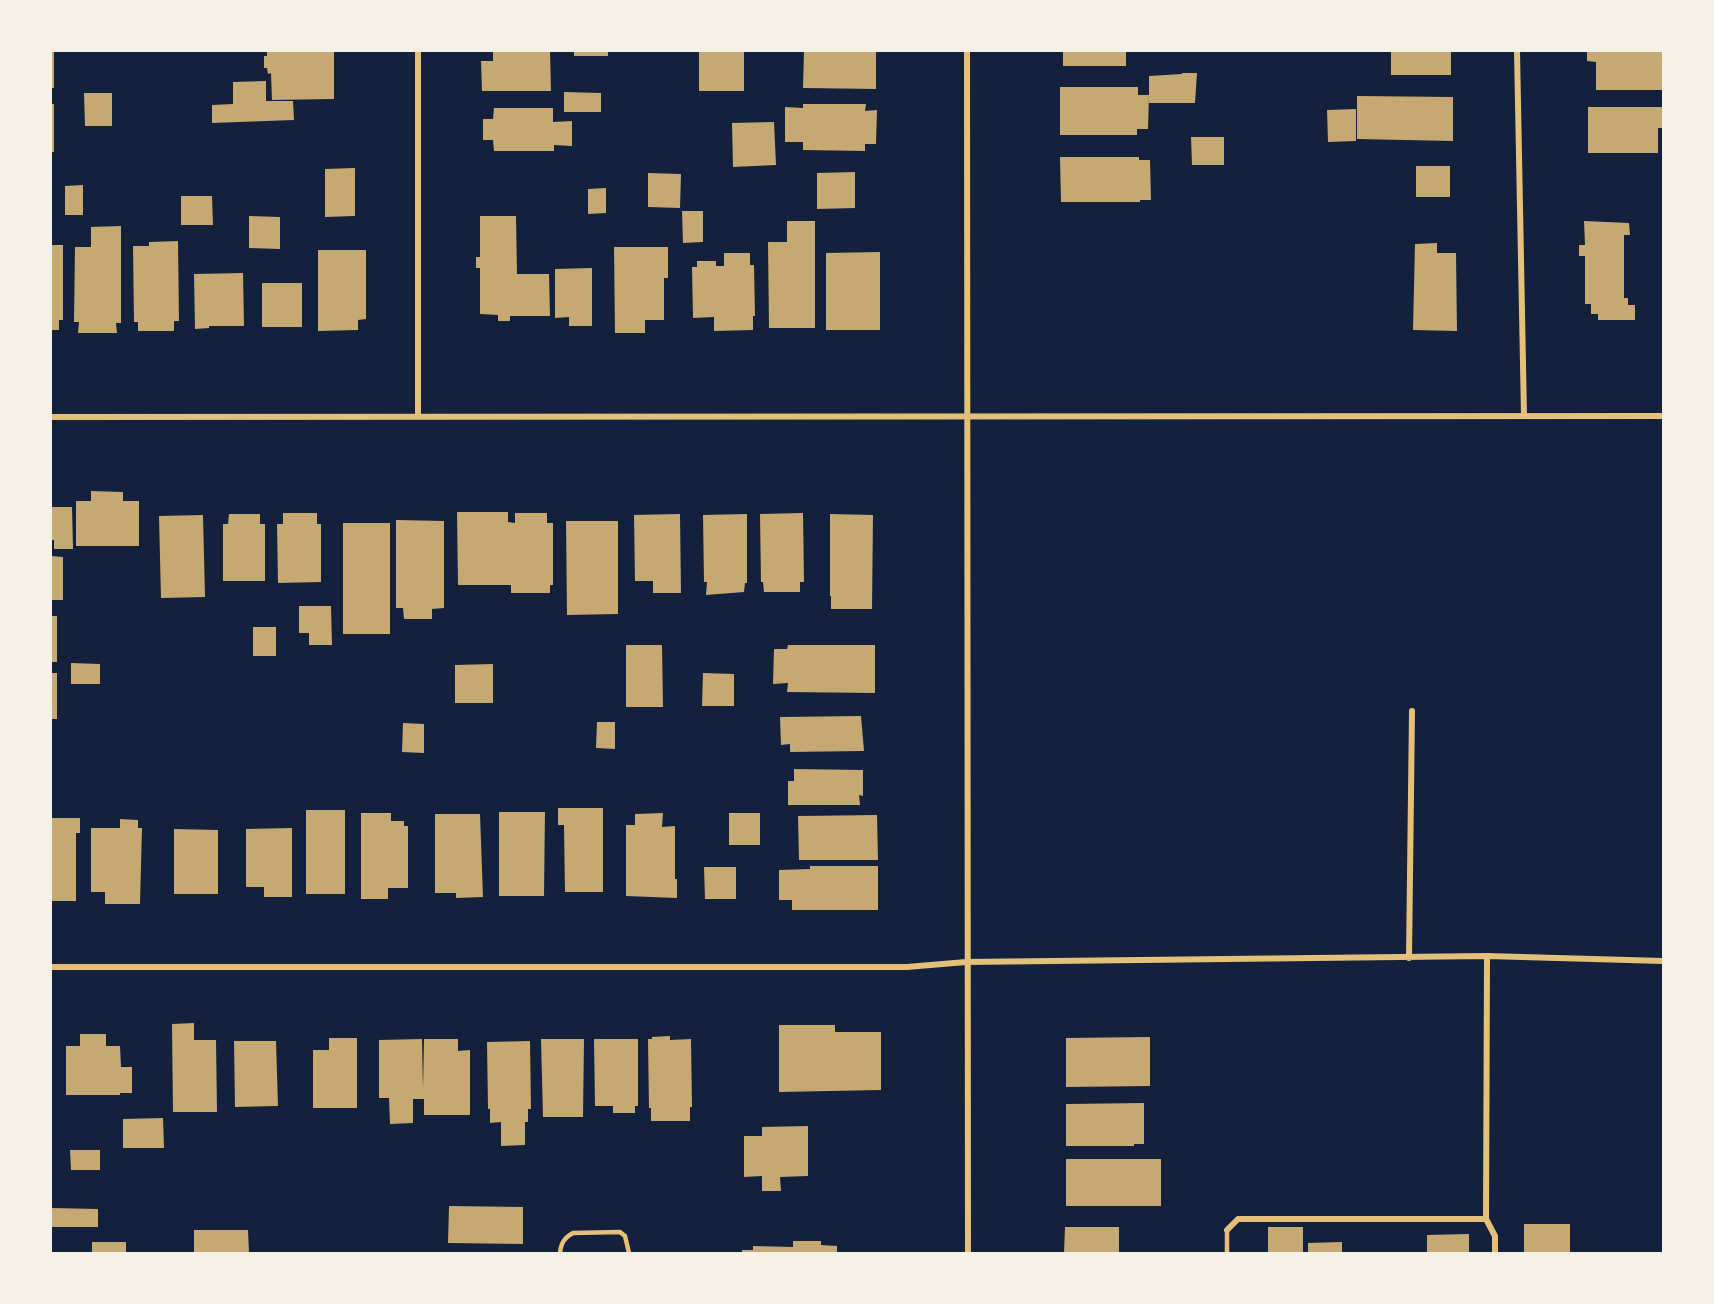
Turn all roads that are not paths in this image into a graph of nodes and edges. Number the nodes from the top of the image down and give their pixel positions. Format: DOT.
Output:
graph roads {
  1 [pos="418,51"];
  2 [pos="967,51"];
  3 [pos="1517,51"];
  4 [pos="968,416"];
  5 [pos="1524,416"];
  6 [pos="1663,416"];
  7 [pos="51,417"];
  8 [pos="418,417"];
  9 [pos="1412,711"];
  10 [pos="1487,956"];
  11 [pos="1409,958"];
  12 [pos="1663,961"];
  13 [pos="966,962"];
  14 [pos="51,967"];
  15 [pos="1486,1218"];
  16 [pos="1227,1230"];
  17 [pos="560,1253"];
  18 [pos="629,1253"];
  19 [pos="968,1253"];
  20 [pos="1227,1253"];
  21 [pos="1495,1253"];
  1 -- 8 [label="street"];
  2 -- 4 [label="street"];
  3 -- 5 [label="street"];
  4 -- 5 [label="street"];
  4 -- 8 [label="street"];
  4 -- 13 [label="street"];
  5 -- 6 [label="street"];
  7 -- 8 [label="street"];
  9 -- 11 [label="street"];
  10 -- 11 [label="street"];
  10 -- 12 [label="street"];
  10 -- 15 [label="street"];
  11 -- 13 [label="street"];
  13 -- 14 [label="street"];
  13 -- 19 [label="street"];
  15 -- 16 [label="street"];
  15 -- 21 [label="street"];
  16 -- 20 [label="lane"];
  17 -- 18 [label="lane"];
}
